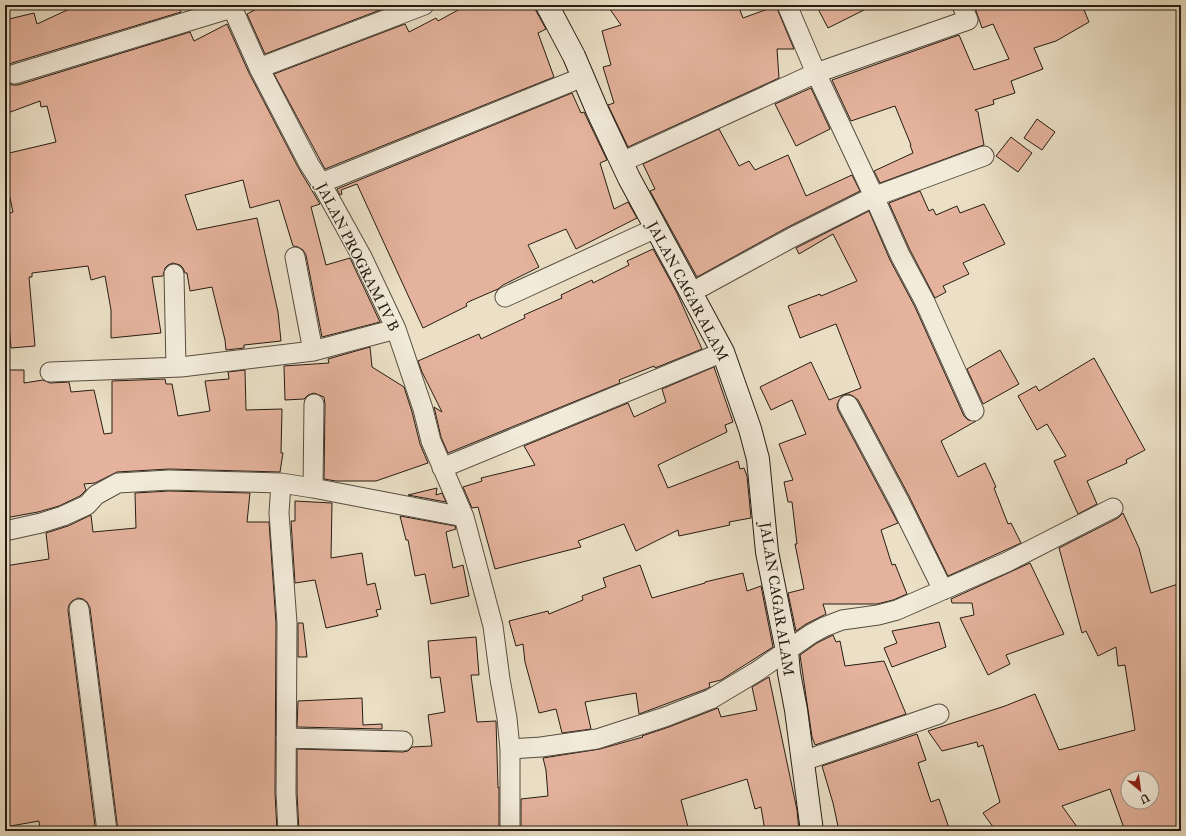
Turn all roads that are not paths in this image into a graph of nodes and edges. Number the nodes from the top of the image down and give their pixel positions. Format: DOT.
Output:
graph roads {
  1 [pos="424,5"];
  2 [pos="547,5"];
  3 [pos="787,5"];
  4 [pos="962,5"];
  5 [pos="231,7"];
  6 [pos="259,68"];
  7 [pos="816,73"];
  8 [pos="15,74"];
  9 [pos="583,77"];
  10 [pos="984,156"];
  11 [pos="622,162"];
  12 [pos="321,183"];
  13 [pos="873,197"];
  14 [pos="656,228"];
  15 [pos="295,257"];
  16 [pos="174,274"];
  17 [pos="692,292"];
  18 [pos="505,297"];
  19 [pos="396,329"];
  20 [pos="314,351"];
  21 [pos="723,352"];
  22 [pos="176,367"];
  23 [pos="50,372"];
  24 [pos="314,404"];
  25 [pos="848,405"];
  26 [pos="974,411"];
  27 [pos="442,468"];
  28 [pos="281,483"];
  29 [pos="313,488"];
  30 [pos="1113,508"];
  31 [pos="464,517"];
  32 [pos="5,531"];
  33 [pos="943,590"];
  34 [pos="79,609"];
  35 [pos="787,650"];
  36 [pos="940,714"];
  37 [pos="286,738"];
  38 [pos="403,741"];
  39 [pos="510,749"];
  40 [pos="803,761"];
  41 [pos="107,831"];
  42 [pos="288,831"];
  43 [pos="510,831"];
  44 [pos="812,831"];
  1 -- 6 [label="street"];
  2 -- 9 [label="street, JALAN CAGAR ALAM"];
  3 -- 7 [label="street"];
  4 -- 7 [label="street"];
  5 -- 6 [label="street, JALAN PROGRAM IV B"];
  5 -- 8 [label="street"];
  6 -- 12 [label="street, JALAN PROGRAM IV B"];
  7 -- 11 [label="street"];
  7 -- 13 [label="street"];
  9 -- 11 [label="street, JALAN CAGAR ALAM"];
  9 -- 12 [label="street"];
  10 -- 13 [label="street"];
  11 -- 14 [label="street, JALAN CAGAR ALAM"];
  12 -- 19 [label="street, JALAN PROGRAM IV B"];
  13 -- 17 [label="street"];
  13 -- 26 [label="street"];
  14 -- 17 [label="street, JALAN CAGAR ALAM"];
  14 -- 18 [label="street"];
  15 -- 20 [label="street"];
  16 -- 22 [label="street"];
  17 -- 21 [label="street, JALAN CAGAR ALAM"];
  19 -- 20 [label="street"];
  19 -- 27 [label="street, JALAN PROGRAM IV B"];
  20 -- 22 [label="street"];
  21 -- 27 [label="street"];
  21 -- 35 [label="street, JALAN CAGAR ALAM"];
  22 -- 23 [label="street"];
  24 -- 29 [label="street"];
  25 -- 33 [label="street"];
  27 -- 31 [label="street, JALAN PROGRAM IV B"];
  28 -- 29 [label="street"];
  28 -- 32 [label="street"];
  28 -- 37 [label="street"];
  29 -- 31 [label="street"];
  30 -- 33 [label="street"];
  31 -- 39 [label="street, JALAN PROGRAM IV B"];
  33 -- 35 [label="street"];
  34 -- 41 [label="street"];
  35 -- 39 [label="street"];
  35 -- 40 [label="street, JALAN CAGAR ALAM"];
  36 -- 40 [label="street"];
  37 -- 38 [label="street"];
  37 -- 42 [label="street"];
  39 -- 43 [label="street, JALAN PROGRAM IV B"];
  40 -- 44 [label="street, JALAN CAGAR ALAM"];
}
